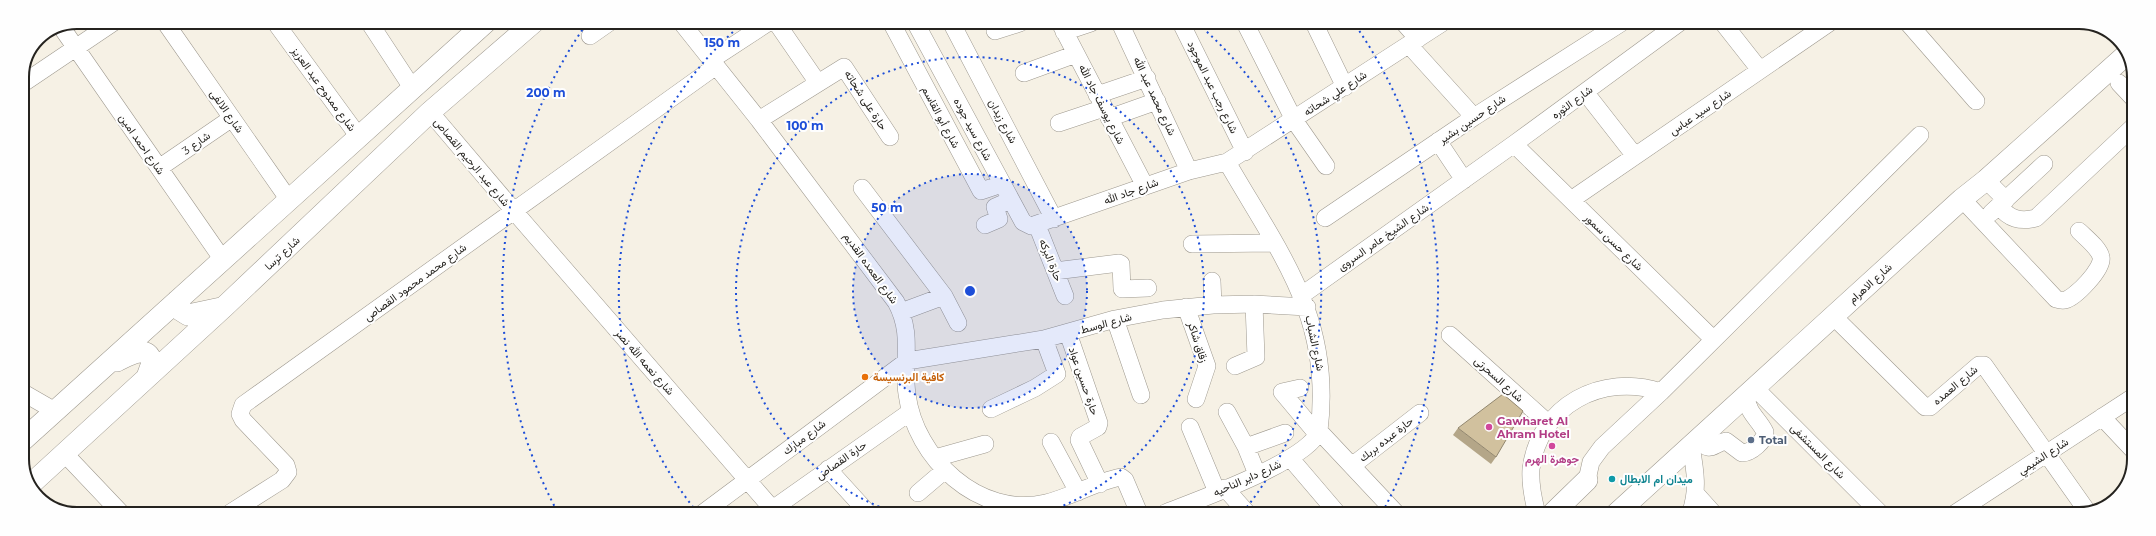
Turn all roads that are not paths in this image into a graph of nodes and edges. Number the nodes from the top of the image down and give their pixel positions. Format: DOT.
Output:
graph roads {
  1 [pos="104,29"];
  2 [pos="170,29"];
  3 [pos="280,29"];
  4 [pos="374,29"];
  5 [pos="478,29"];
  6 [pos="526,29"];
  7 [pos="600,29"];
  8 [pos="687,29"];
  9 [pos="760,29"];
  10 [pos="781,29"];
  11 [pos="895,29"];
  12 [pos="919,29"];
  13 [pos="955,29"];
  14 [pos="1001,29"];
  15 [pos="1063,29"];
  16 [pos="1123,29"];
  17 [pos="1184,29"];
  18 [pos="1248,29"];
  19 [pos="1317,29"];
  20 [pos="1407,29"];
  21 [pos="1433,29"];
  22 [pos="1612,29"];
  23 [pos="1666,29"];
  24 [pos="1728,29"];
  25 [pos="1820,29"];
  26 [pos="1913,29"];
  27 [pos="64,31"];
  28 [pos="995,31"];
  29 [pos="590,36"];
  30 [pos="1413,42"];
  31 [pos="76,48"];
  32 [pos="1076,54"];
  33 [pos="2123,58"];
  34 [pos="714,63"];
  35 [pos="1760,70"];
  36 [pos="1024,73"];
  37 [pos="1147,78"];
  38 [pos="29,79"];
  39 [pos="818,83"];
  40 [pos="2119,83"];
  41 [pos="1346,87"];
  42 [pos="413,89"];
  43 [pos="1585,92"];
  44 [pos="2127,92"];
  45 [pos="1157,101"];
  46 [pos="1976,101"];
  47 [pos="1104,107"];
  48 [pos="430,112"];
  49 [pos="1474,117"];
  50 [pos="232,118"];
  51 [pos="760,120"];
  52 [pos="1294,120"];
  53 [pos="1059,123"];
  54 [pos="2127,133"];
  55 [pos="1920,135"];
  56 [pos="359,137"];
  57 [pos="890,137"];
  58 [pos="1438,141"];
  59 [pos="1514,144"];
  60 [pos="1245,152"];
  61 [pos="1635,156"];
  62 [pos="1227,162"];
  63 [pos="2044,164"];
  64 [pos="1326,166"];
  65 [pos="159,168"];
  66 [pos="1189,171"];
  67 [pos="1464,180"];
  68 [pos="1986,180"];
  69 [pos="1002,184"];
  70 [pos="1145,186"];
  71 [pos="862,188"];
  72 [pos="1962,199"];
  73 [pos="289,200"];
  74 [pos="1011,200"];
  75 [pos="1571,200"];
  76 [pos="2003,203"];
  77 [pos="514,211"];
  78 [pos="1325,218"];
  79 [pos="1054,219"];
  80 [pos="1983,222"];
  81 [pos="986,225"];
  82 [pos="1037,225"];
  83 [pos="2079,231"];
  84 [pos="1274,243"];
  85 [pos="1192,244"];
  86 [pos="223,260"];
  87 [pos="1055,271"];
  88 [pos="1212,281"];
  89 [pos="1148,288"];
  90 [pos="944,296"];
  91 [pos="1065,296"];
  92 [pos="177,301"];
  93 [pos="1304,301"];
  94 [pos="1254,304"];
  95 [pos="1213,305"];
  96 [pos="224,307"];
  97 [pos="1186,307"];
  98 [pos="901,312"];
  99 [pos="1834,316"];
  100 [pos="1115,319"];
  101 [pos="958,323"];
  102 [pos="1068,333"];
  103 [pos="1450,335"];
  104 [pos="1044,339"];
  105 [pos="1713,339"];
  106 [pos="907,361"];
  107 [pos="1235,366"];
  108 [pos="100,370"];
  109 [pos="147,377"];
  110 [pos="1300,388"];
  111 [pos="1661,392"];
  112 [pos="1750,392"];
  113 [pos="1141,395"];
  114 [pos="29,396"];
  115 [pos="1196,400"];
  116 [pos="2127,401"];
  117 [pos="991,409"];
  118 [pos="55,411"];
  119 [pos="910,412"];
  120 [pos="1227,412"];
  121 [pos="1420,413"];
  122 [pos="2102,418"];
  123 [pos="1549,424"];
  124 [pos="1190,427"];
  125 [pos="1285,433"];
  126 [pos="1319,433"];
  127 [pos="29,435"];
  128 [pos="1051,442"];
  129 [pos="1694,443"];
  130 [pos="985,444"];
  131 [pos="2127,444"];
  132 [pos="1246,447"];
  133 [pos="64,453"];
  134 [pos="2046,454"];
  135 [pos="1291,459"];
  136 [pos="940,464"];
  137 [pos="1353,466"];
  138 [pos="828,469"];
  139 [pos="1257,474"];
  140 [pos="747,480"];
  141 [pos="1587,480"];
  142 [pos="35,481"];
  143 [pos="1100,484"];
  144 [pos="1221,490"];
  145 [pos="1078,492"];
  146 [pos="918,493"];
  147 [pos="1696,494"];
  148 [pos="115,507"];
  149 [pos="239,507"];
  150 [pos="711,507"];
  151 [pos="768,507"];
  152 [pos="779,507"];
  153 [pos="863,507"];
  154 [pos="1008,507"];
  155 [pos="1052,507"];
  156 [pos="1136,507"];
  157 [pos="1182,507"];
  158 [pos="1240,507"];
  159 [pos="1332,507"];
  160 [pos="1391,507"];
  161 [pos="1536,507"];
  162 [pos="1559,507"];
  163 [pos="1624,507"];
  164 [pos="1692,507"];
  165 [pos="1708,507"];
  166 [pos="1873,507"];
  167 [pos="1965,507"];
  168 [pos="2084,507"];
  1 -- 31 [label="street"];
  2 -- 50 [label="street, شارع الالفى"];
  3 -- 56 [label="street, شارع ممدوح عبد العزيز"];
  4 -- 42 [label="street"];
  5 -- 42 [label="main road"];
  6 -- 48 [label="main road, شارع ترسا"];
  7 -- 29 [label="street"];
  8 -- 34 [label="street, شارع العمده القديم"];
  9 -- 34 [label="street, شارع محمد محمود القصاص"];
  10 -- 39 [label="street"];
  11 -- 69 [label="street, شارع أبو القاسم"];
  12 -- 69 [label="street, شارع سيد جوده"];
  13 -- 79 [label="street, شارع زيدان"];
  14 -- 28 [label="street"];
  15 -- 32 [label="street, شارع يوسف جاد الله"];
  16 -- 37 [label="street, شارع محمد عبد الله"];
  17 -- 60 [label="street, شارع رجب عبد الموجود"];
  18 -- 52 [label="street"];
  19 -- 41 [label="street"];
  20 -- 30 [label="street"];
  21 -- 30 [label="street, شارع علي شحاته"];
  22 -- 49 [label="street, شارع حسين بشير"];
  23 -- 43 [label="street, شارع الثوره"];
  24 -- 35 [label="street"];
  25 -- 35 [label="street, شارع سيد عباس"];
  26 -- 46 [label="street"];
  27 -- 31 [label="street, شارع احمد امين"];
  30 -- 41 [label="street, شارع علي شحاته"];
  30 -- 49 [label="street"];
  31 -- 38 [label="street"];
  31 -- 65 [label="street, شارع احمد امين"];
  32 -- 36 [label="street"];
  32 -- 47 [label="street, شارع يوسف جاد الله"];
  33 -- 68 [label="main road, شارع الاهرام"];
  34 -- 51 [label="street, شارع العمده القديم"];
  34 -- 77 [label="street, شارع محمد محمود القصاص"];
  35 -- 61 [label="street, شارع سيد عباس"];
  37 -- 45 [label="street, شارع محمد عبد الله"];
  37 -- 47 [label="street"];
  39 -- 51 [label="street, حارة على شحاته"];
  39 -- 57 [label="street, حارة على شحاته"];
  40 -- 44 [label="street"];
  41 -- 52 [label="street, شارع علي شحاته"];
  42 -- 56 [label="main road"];
  43 -- 59 [label="street, شارع الثوره"];
  43 -- 61 [label="street"];
  45 -- 47 [label="street"];
  45 -- 66 [label="street, شارع محمد عبد الله"];
  47 -- 53 [label="street"];
  47 -- 70 [label="street, شارع يوسف جاد الله"];
  48 -- 77 [label="street, شارع عبد الرحيم القصاص"];
  48 -- 96 [label="main road, شارع ترسا"];
  49 -- 58 [label="street, شارع حسين بشير"];
  50 -- 65 [label="street, شارع 3"];
  50 -- 73 [label="street, شارع الالفى"];
  51 -- 98 [label="street, شارع العمده القديم"];
  52 -- 60 [label="street, شارع علي شحاته"];
  52 -- 64 [label="street"];
  54 -- 76 [label="street"];
  55 -- 105 [label="street"];
  56 -- 73 [label="main road"];
  58 -- 67 [label="street"];
  58 -- 78 [label="street, شارع حسين بشير"];
  59 -- 67 [label="street, شارع الثوره"];
  59 -- 75 [label="street, شارع حسن سمور"];
  60 -- 62 [label="street, شارع علي شحاته"];
  61 -- 75 [label="street, شارع سيد عباس"];
  62 -- 66 [label="street, شارع جاد الله"];
  62 -- 84 [label="street, شارع الشباب"];
  63 -- 76 [label="street"];
  65 -- 86 [label="street, شارع احمد امين"];
  66 -- 70 [label="street, شارع جاد الله"];
  67 -- 93 [label="street, شارع الشيخ عامر السروى"];
  68 -- 72 [label="main road, شارع الاهرام"];
  68 -- 76 [label="street"];
  69 -- 74 [label="street, شارع سيد جوده"];
  70 -- 79 [label="street, شارع جاد الله"];
  71 -- 90 [label="street"];
  72 -- 80 [label="street"];
  72 -- 99 [label="main road, شارع الاهرام"];
  73 -- 86 [label="main road"];
  74 -- 81 [label="street"];
  74 -- 82 [label="street, شارع سيد جوده"];
  75 -- 105 [label="street, شارع حسن سمور"];
  76 -- 80 [label="street"];
  77 -- 140 [label="street, شارع نعمه الله نصر"];
  77 -- 149 [label="street, شارع محمد محمود القصاص"];
  79 -- 82 [label="street, شارع جاد الله"];
  80 -- 83 [label="street"];
  82 -- 87 [label="street, حارة البركه"];
  84 -- 85 [label="street"];
  84 -- 93 [label="street, شارع الشباب"];
  86 -- 92 [label="main road"];
  87 -- 89 [label="street"];
  87 -- 91 [label="street, حارة البركه"];
  88 -- 95 [label="street"];
  90 -- 98 [label="street"];
  90 -- 101 [label="street"];
  92 -- 96 [label="main road"];
  92 -- 108 [label="main road"];
  93 -- 94 [label="street, شارع الوسط"];
  93 -- 126 [label="street, شارع الشباب"];
  94 -- 95 [label="street, شارع الوسط"];
  94 -- 107 [label="street"];
  95 -- 97 [label="street, شارع الوسط"];
  96 -- 109 [label="main road, شارع ترسا"];
  97 -- 100 [label="street, شارع الوسط"];
  97 -- 115 [label="street, زقاق شاكر"];
  98 -- 106 [label="street, شارع العمده القديم"];
  99 -- 112 [label="main road, شارع الاهرام"];
  99 -- 134 [label="street, شارع العمده"];
  100 -- 102 [label="street, شارع الوسط"];
  100 -- 113 [label="street"];
  102 -- 104 [label="street, شارع الوسط"];
  102 -- 143 [label="street, حارة حسين عواد"];
  103 -- 123 [label="street, شارع السحرتى"];
  104 -- 106 [label="street, شارع الوسط"];
  104 -- 117 [label="street"];
  105 -- 111 [label="street"];
  106 -- 119 [label="street, شارع العمده القديم"];
  106 -- 140 [label="street, شارع مبارك"];
  108 -- 109 [label="main road"];
  108 -- 118 [label="main road"];
  109 -- 133 [label="main road, شارع ترسا"];
  110 -- 126 [label="street"];
  111 -- 123 [label="street"];
  111 -- 141 [label="street"];
  112 -- 129 [label="main road, شارع الاهرام"];
  112 -- 129 [label="street"];
  112 -- 166 [label="street, شارع المستشفى"];
  114 -- 118 [label="street"];
  116 -- 122 [label="street, شارع الشيمي"];
  118 -- 127 [label="main road"];
  119 -- 136 [label="street, شارع العمده القديم"];
  119 -- 138 [label="street, حارة القصاص"];
  120 -- 132 [label="street"];
  121 -- 137 [label="street, حارة عبده بربك"];
  122 -- 131 [label="street"];
  122 -- 134 [label="street, شارع الشيمي"];
  123 -- 161 [label="street"];
  124 -- 144 [label="street"];
  125 -- 132 [label="street"];
  126 -- 135 [label="street, شارع داير الناحيه"];
  126 -- 137 [label="street"];
  128 -- 145 [label="street"];
  129 -- 147 [label="street"];
  129 -- 163 [label="main road, شارع الاهرام"];
  130 -- 136 [label="street"];
  132 -- 139 [label="street"];
  133 -- 142 [label="main road, شارع ترسا"];
  133 -- 148 [label="street"];
  134 -- 167 [label="street, شارع الشيمي"];
  134 -- 168 [label="street, شارع العمده"];
  135 -- 139 [label="street, شارع داير الناحيه"];
  135 -- 159 [label="street"];
  136 -- 146 [label="street"];
  136 -- 154 [label="street, شارع العمده القديم"];
  137 -- 160 [label="street"];
  138 -- 152 [label="street, حارة القصاص"];
  138 -- 153 [label="street"];
  139 -- 144 [label="street, شارع داير الناحيه"];
  140 -- 150 [label="street, شارع مبارك"];
  140 -- 151 [label="street, شارع نعمه الله نصر"];
  141 -- 162 [label="main road"];
  143 -- 145 [label="street, شارع العمده القديم"];
  143 -- 156 [label="street, شارع العمده القديم"];
  144 -- 157 [label="street, شارع داير الناحيه"];
  144 -- 158 [label="street"];
  145 -- 155 [label="street, شارع العمده القديم"];
  147 -- 164 [label="street"];
  147 -- 165 [label="street"];
}
